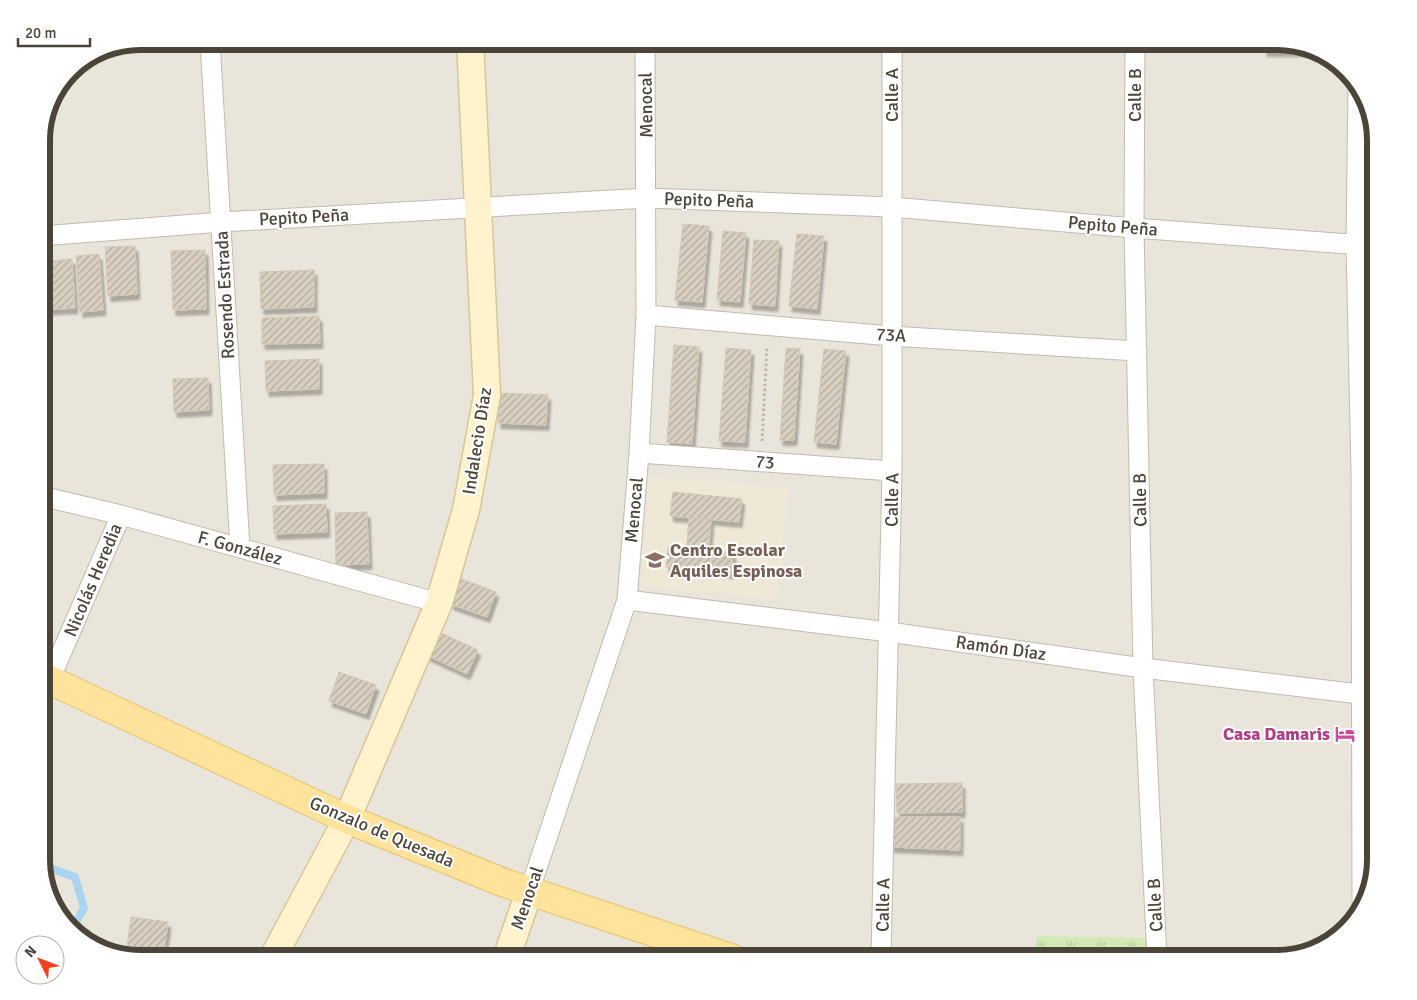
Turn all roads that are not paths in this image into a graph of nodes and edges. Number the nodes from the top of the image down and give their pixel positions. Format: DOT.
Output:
graph roads {
  1 [pos="211,50"];
  2 [pos="470,50"];
  3 [pos="645,50"];
  4 [pos="892,50"];
  5 [pos="1136,50"];
  6 [pos="1358,100"];
  7 [pos="648,198"];
  8 [pos="479,207"];
  9 [pos="892,207"];
  10 [pos="222,222"];
  11 [pos="1134,228"];
  12 [pos="50,235"];
  13 [pos="1356,244"];
  14 [pos="1367,245"];
  15 [pos="646,315"];
  16 [pos="891,336"];
  17 [pos="1137,351"];
  18 [pos="639,453"];
  19 [pos="1367,453"];
  20 [pos="892,471"];
  21 [pos="50,498"];
  22 [pos="121,515"];
  23 [pos="240,548"];
  24 [pos="627,600"];
  25 [pos="439,603"];
  26 [pos="889,632"];
  27 [pos="1143,668"];
  28 [pos="50,674"];
  29 [pos="50,687"];
  30 [pos="1367,695"];
  31 [pos="1367,729"];
  32 [pos="347,819"];
  33 [pos="1362,888"];
  34 [pos="529,892"];
  35 [pos="277,950"];
  36 [pos="509,950"];
  37 [pos="706,950"];
  38 [pos="881,950"];
  39 [pos="1157,950"];
  1 -- 10 [label="street, Rosendo Estrada"];
  2 -- 8 [label="street, Indalecio Díaz"];
  3 -- 7 [label="street, Menocal"];
  4 -- 9 [label="street, Calle A"];
  5 -- 11 [label="street, Calle B"];
  6 -- 13 [label="street"];
  7 -- 8 [label="street, Pepito Peña"];
  7 -- 9 [label="street, Pepito Peña"];
  7 -- 15 [label="street, Menocal"];
  8 -- 10 [label="street, Pepito Peña"];
  8 -- 25 [label="street, Indalecio Díaz"];
  9 -- 11 [label="street, Pepito Peña"];
  9 -- 16 [label="street, Calle A"];
  10 -- 12 [label="street, Pepito Peña"];
  10 -- 23 [label="street, Rosendo Estrada"];
  11 -- 13 [label="street, Pepito Peña"];
  11 -- 17 [label="street, Calle B"];
  13 -- 14 [label="street, Pepito Peña"];
  13 -- 19 [label="street"];
  15 -- 16 [label="street, 73A"];
  15 -- 18 [label="street, Menocal"];
  16 -- 17 [label="street, 73A"];
  16 -- 20 [label="street, Calle A"];
  17 -- 27 [label="street, Calle B"];
  18 -- 20 [label="street, 73"];
  18 -- 24 [label="street, Menocal"];
  20 -- 26 [label="street, Calle A"];
  21 -- 22 [label="street, F. González"];
  22 -- 23 [label="street, F. González"];
  22 -- 28 [label="street, Nicolás Heredia"];
  23 -- 25 [label="street, F. González"];
  24 -- 26 [label="street, Ramón Díaz"];
  24 -- 34 [label="street, Menocal"];
  25 -- 32 [label="street, Indalecio Díaz"];
  26 -- 27 [label="street, Ramón Díaz"];
  26 -- 38 [label="street, Calle A"];
  27 -- 30 [label="street, Ramón Díaz"];
  27 -- 39 [label="street, Calle B"];
  29 -- 32 [label="main road, Gonzalo de Quesada"];
  31 -- 33 [label="street"];
  32 -- 34 [label="main road, Gonzalo de Quesada"];
  32 -- 35 [label="street, Indalecio Díaz"];
  34 -- 36 [label="street, Menocal"];
  34 -- 37 [label="main road, Gonzalo de Quesada"];
}
